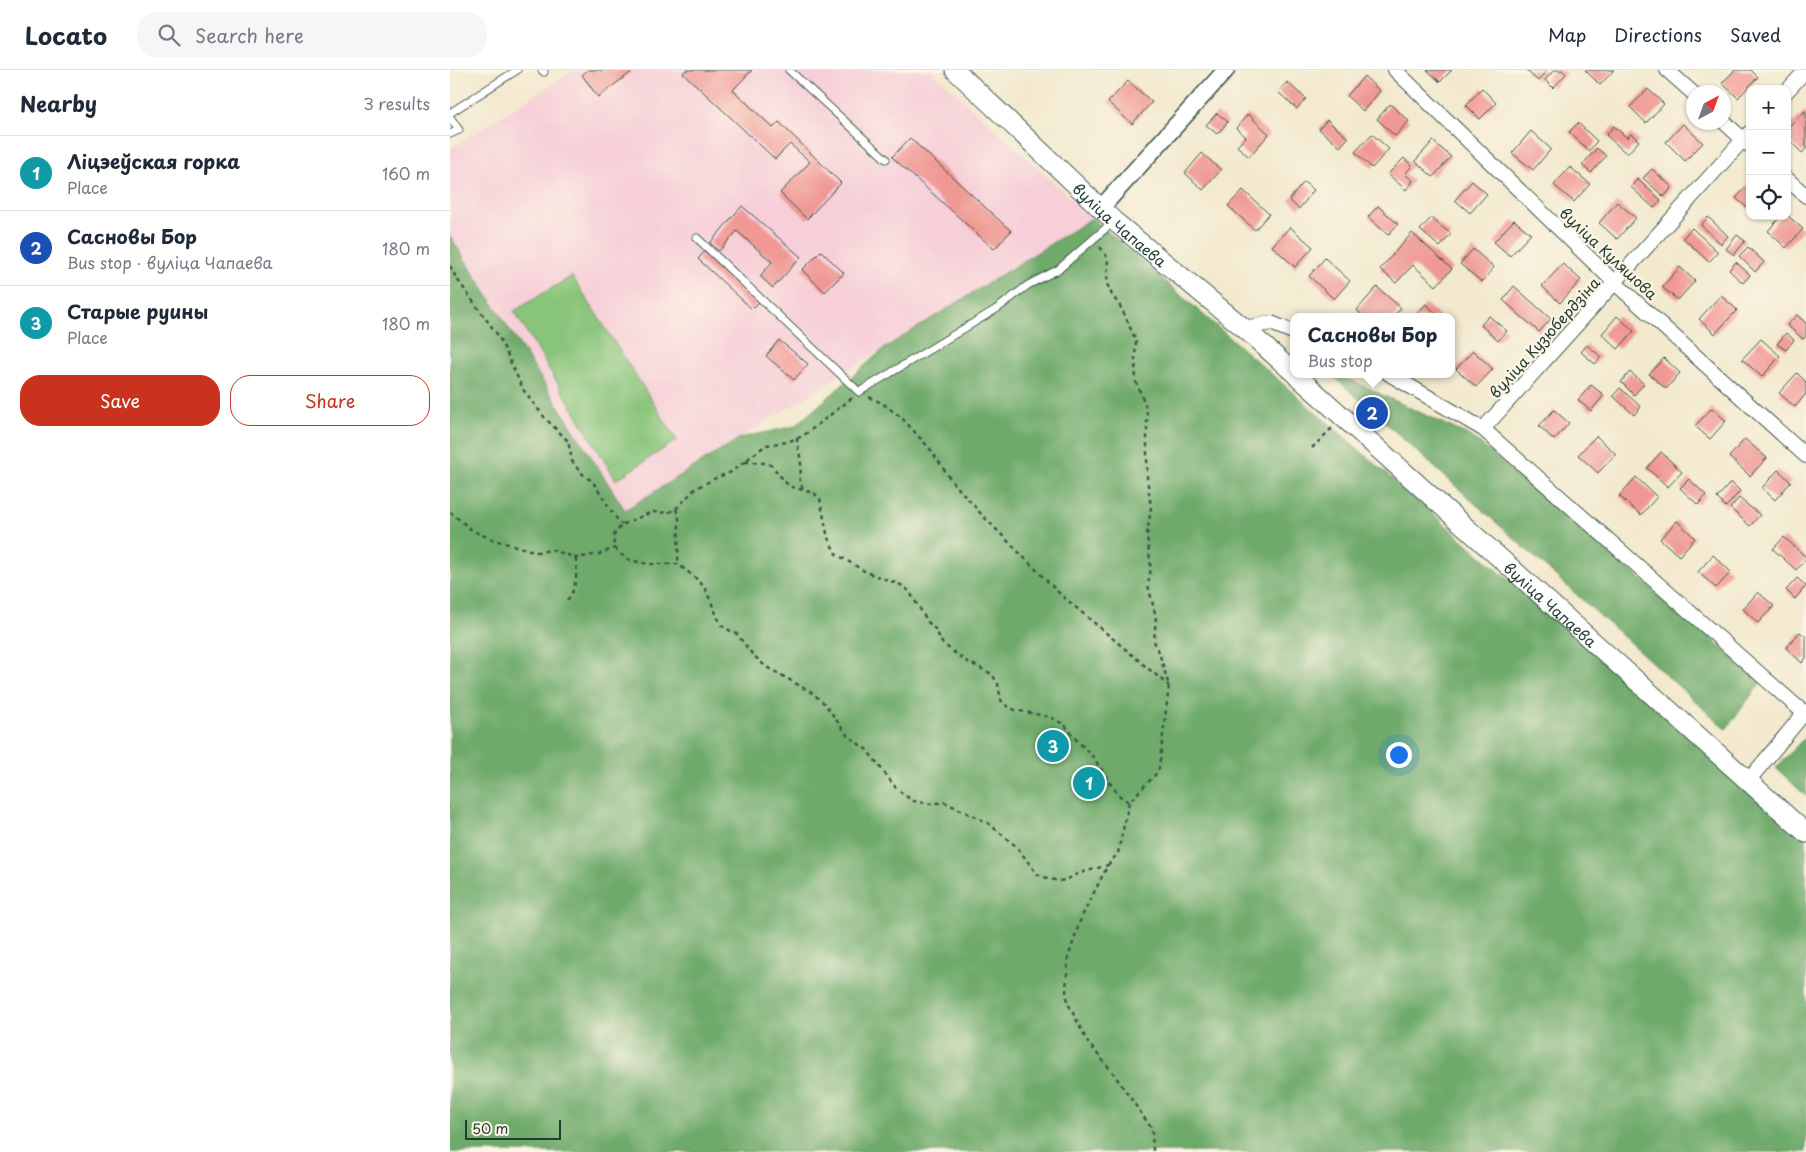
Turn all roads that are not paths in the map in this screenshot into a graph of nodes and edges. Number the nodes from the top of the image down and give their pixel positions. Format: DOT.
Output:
graph roads {
  1 [pos="517,70"];
  2 [pos="789,70"];
  3 [pos="955,70"];
  4 [pos="1226,70"];
  5 [pos="1395,70"];
  6 [pos="1667,70"];
  7 [pos="1806,70"];
  8 [pos="1686,87"];
  9 [pos="1791,87"];
  10 [pos="450,113"];
  11 [pos="450,117"];
  12 [pos="1731,127"];
  13 [pos="450,134"];
  14 [pos="1746,138"];
  15 [pos="1746,141"];
  16 [pos="886,159"];
  17 [pos="1791,183"];
  18 [pos="1806,196"];
  19 [pos="1107,215"];
  20 [pos="697,238"];
  21 [pos="1614,282"];
  22 [pos="1244,328"];
  23 [pos="1290,331"];
  24 [pos="1290,369"];
  25 [pos="1300,378"];
  26 [pos="1396,378"];
  27 [pos="1483,429"];
  28 [pos="1806,456"];
  29 [pos="1805,712"];
  30 [pos="1748,781"];
  31 [pos="1806,833"];
  1 -- 10 [label="lane"];
  2 -- 16 [label="lane"];
  3 -- 19 [label="main road, вуліца Чапаева"];
  4 -- 19 [label="street"];
  5 -- 21 [label="street, вуліца Куляшова"];
  6 -- 8 [label="street"];
  7 -- 9 [label="street"];
  11 -- 13 [label="lane"];
  12 -- 14 [label="street"];
  15 -- 21 [label="street, вуліца Кузюбердзіна"];
  17 -- 18 [label="street"];
  19 -- 20 [label="lane"];
  19 -- 22 [label="main road, вуліца Чапаева"];
  21 -- 27 [label="street, вуліца Кузюбердзіна"];
  21 -- 28 [label="street, вуліца Куляшова"];
  22 -- 23 [label="street"];
  22 -- 24 [label="main road, вуліца Чапаева"];
  25 -- 30 [label="main road, вуліца Чапаева"];
  26 -- 27 [label="street"];
  27 -- 29 [label="street"];
  29 -- 30 [label="street"];
  30 -- 31 [label="main road, вуліца Чапаева"];
}
